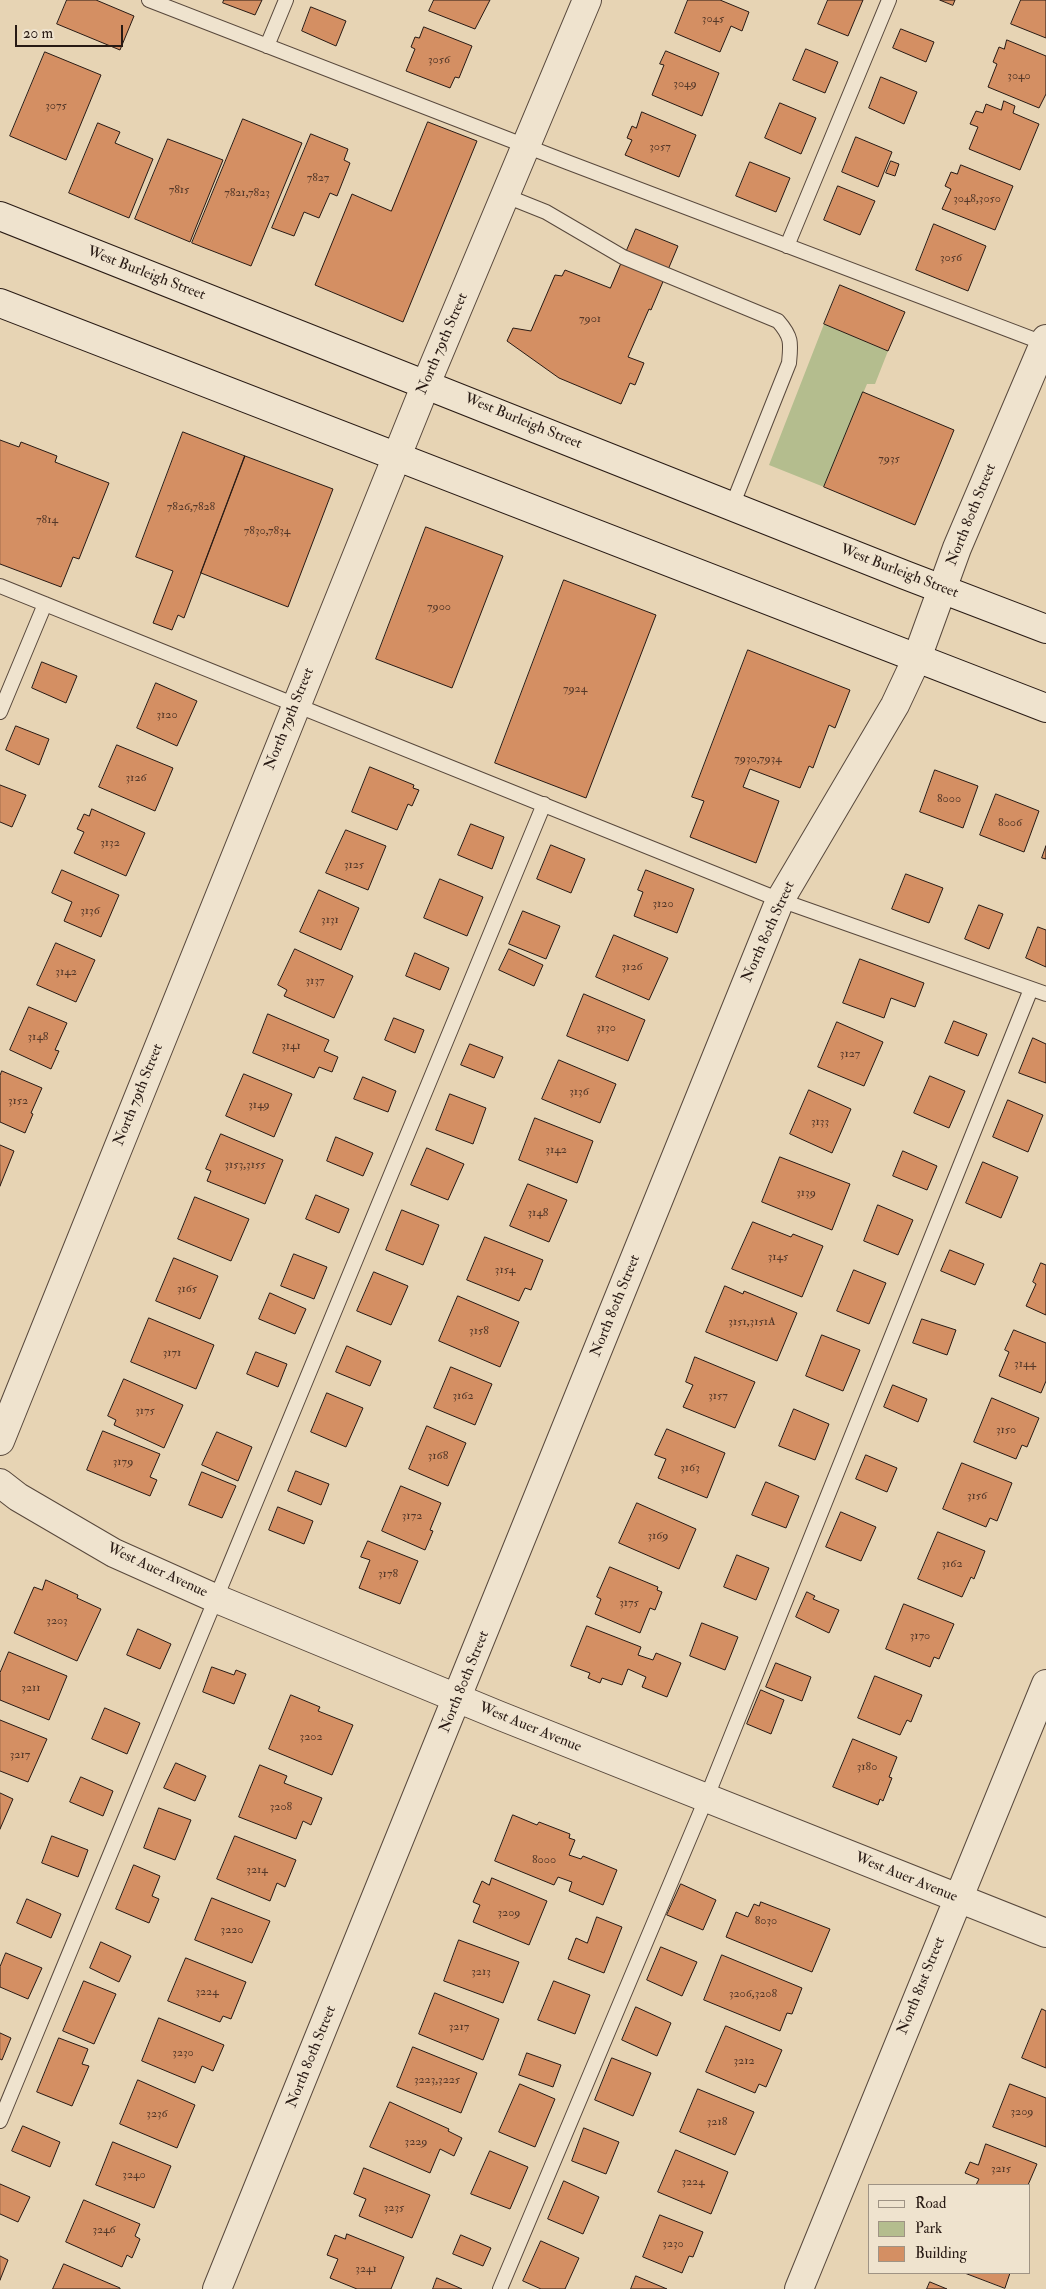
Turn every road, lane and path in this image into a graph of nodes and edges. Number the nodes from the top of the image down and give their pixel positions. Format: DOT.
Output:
graph roads {
  1 [pos="148,0"];
  2 [pos="286,0"];
  3 [pos="587,0"];
  4 [pos="889,0"];
  5 [pos="267,46"];
  6 [pos="527,146"];
  7 [pos="506,196"];
  8 [pos="0,216"];
  9 [pos="788,246"];
  10 [pos="0,304"];
  11 [pos="1045,342"];
  12 [pos="426,384"];
  13 [pos="397,456"];
  14 [pos="732,506"];
  15 [pos="0,586"];
  16 [pos="942,589"];
  17 [pos="45,604"];
  18 [pos="1046,628"];
  19 [pos="917,658"];
  20 [pos="296,704"];
  21 [pos="1046,708"];
  22 [pos="0,712"];
  23 [pos="544,804"];
  24 [pos="780,900"];
  25 [pos="1031,988"];
  26 [pos="1046,994"];
  27 [pos="0,1441"];
  28 [pos="0,1483"];
  29 [pos="217,1599"];
  30 [pos="1046,1684"];
  31 [pos="458,1699"];
  32 [pos="706,1799"];
  33 [pos="957,1899"];
  34 [pos="1046,1933"];
  35 [pos="0,2121"];
  36 [pos="217,2289"];
  37 [pos="500,2289"];
  38 [pos="798,2289"];
  1 -- 5 [label="lane"];
  2 -- 5 [label="lane"];
  3 -- 6 [label="street, North 79th Street"];
  4 -- 9 [label="lane"];
  5 -- 6 [label="lane"];
  6 -- 7 [label="street, North 79th Street"];
  6 -- 9 [label="lane"];
  7 -- 12 [label="street, North 79th Street"];
  7 -- 14 [label="lane"];
  8 -- 12 [label="street, West Burleigh Street"];
  9 -- 11 [label="lane"];
  10 -- 13 [label="street"];
  11 -- 16 [label="street, North 80th Street"];
  12 -- 13 [label="street, North 79th Street"];
  12 -- 14 [label="street, West Burleigh Street"];
  13 -- 19 [label="street"];
  13 -- 20 [label="street, North 79th Street"];
  14 -- 16 [label="street, West Burleigh Street"];
  15 -- 17 [label="lane"];
  16 -- 18 [label="street, West Burleigh Street"];
  16 -- 19 [label="street, North 80th Street"];
  17 -- 20 [label="lane"];
  17 -- 22 [label="lane"];
  19 -- 21 [label="street"];
  19 -- 24 [label="street, North 80th Street"];
  20 -- 23 [label="lane"];
  20 -- 27 [label="street, North 79th Street"];
  23 -- 24 [label="lane"];
  23 -- 29 [label="lane"];
  24 -- 25 [label="lane"];
  24 -- 31 [label="street, North 80th Street"];
  25 -- 26 [label="lane"];
  25 -- 32 [label="lane"];
  28 -- 29 [label="street, West Auer Avenue"];
  29 -- 31 [label="street, West Auer Avenue"];
  29 -- 35 [label="lane"];
  30 -- 33 [label="street, North 81st Street"];
  31 -- 32 [label="street, West Auer Avenue"];
  31 -- 36 [label="street, North 80th Street"];
  32 -- 33 [label="street, West Auer Avenue"];
  32 -- 37 [label="lane"];
  33 -- 34 [label="street, West Auer Avenue"];
  33 -- 38 [label="street, North 81st Street"];
}
